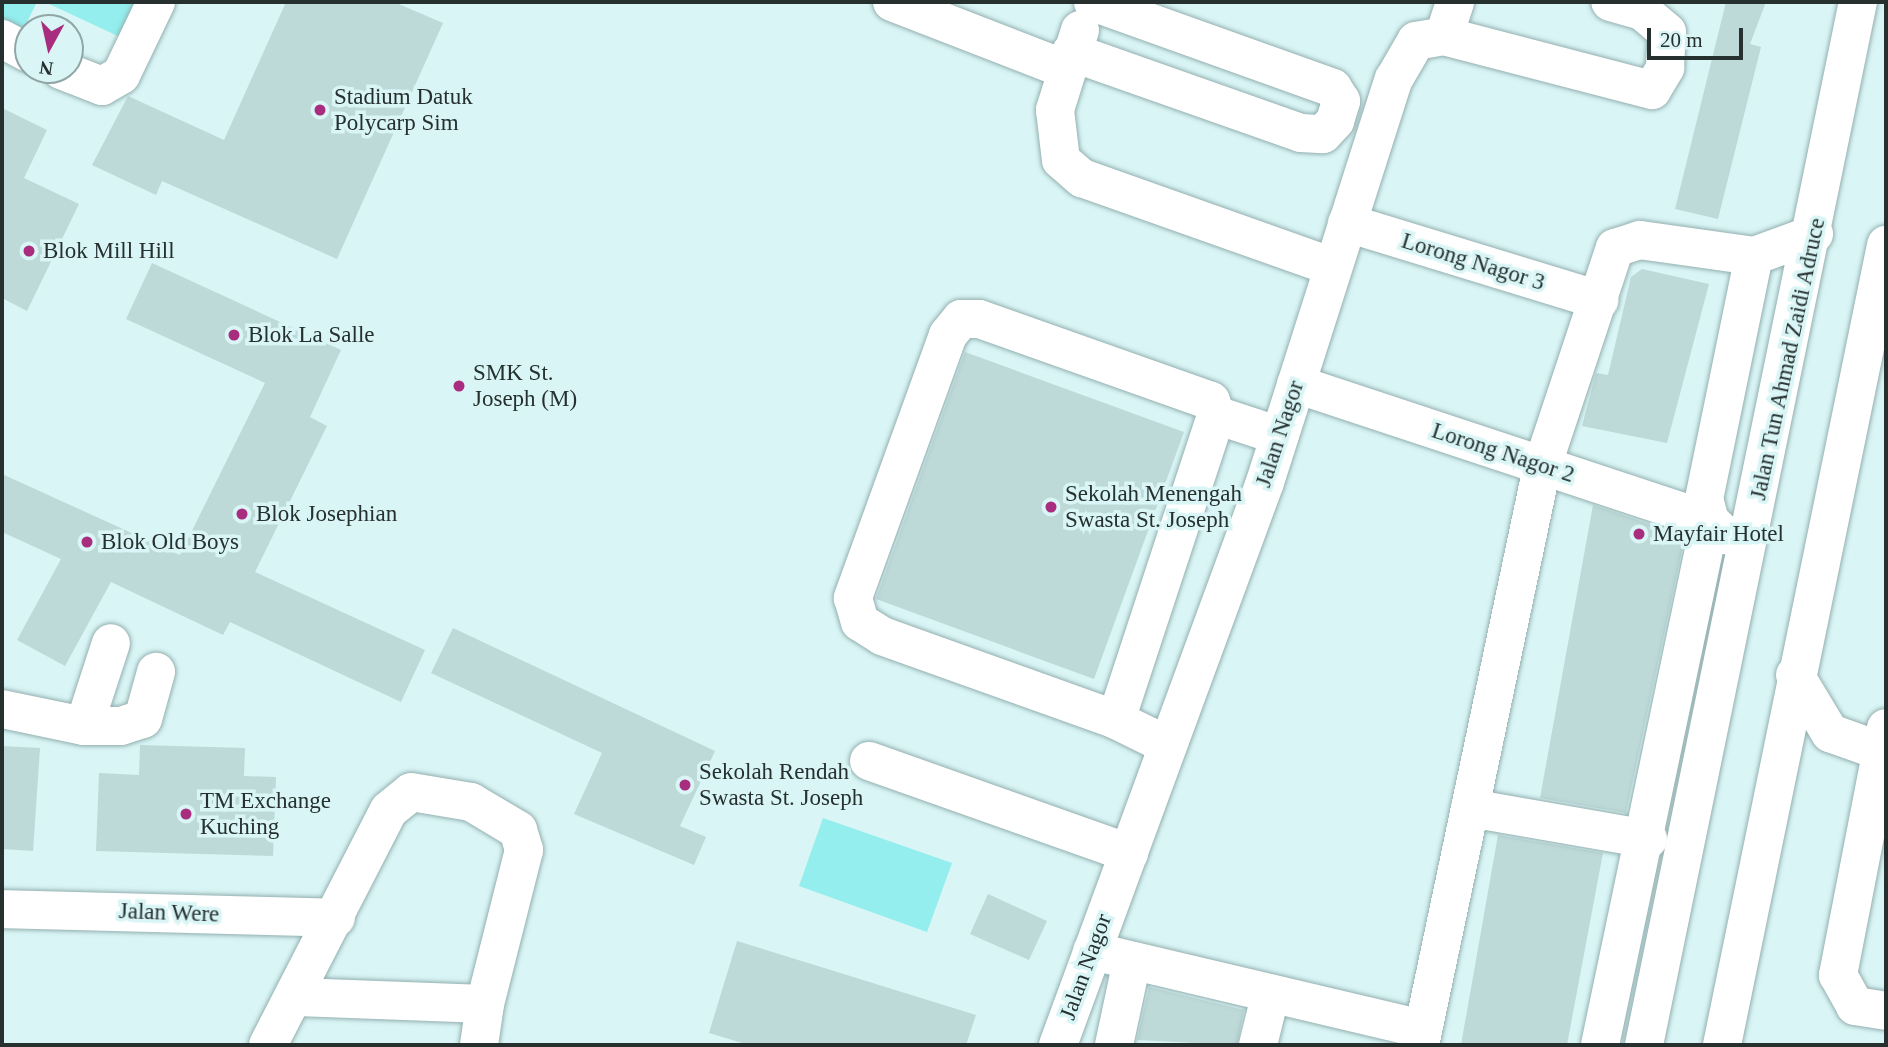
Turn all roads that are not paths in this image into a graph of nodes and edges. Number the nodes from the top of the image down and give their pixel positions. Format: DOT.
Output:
graph roads {
  1 [pos="156,2"];
  2 [pos="892,2"];
  3 [pos="1092,2"];
  4 [pos="1610,2"];
  5 [pos="1858,2"];
  6 [pos="1450,19"];
  7 [pos="1068,61"];
  8 [pos="84,79"];
  9 [pos="1337,115"];
  10 [pos="1378,127"];
  11 [pos="1347,223"];
  12 [pos="1814,234"];
  13 [pos="1885,254"];
  14 [pos="1754,256"];
  15 [pos="1333,267"];
  16 [pos="1599,300"];
  17 [pos="1296,384"];
  18 [pos="1872,394"];
  19 [pos="1216,415"];
  20 [pos="1280,436"];
  21 [pos="1542,467"];
  22 [pos="1710,521"];
  23 [pos="1747,557"];
  24 [pos="111,643"];
  25 [pos="156,672"];
  26 [pos="1795,675"];
  27 [pos="2,709"];
  28 [pos="1116,720"];
  29 [pos="84,726"];
  30 [pos="1885,744"];
  31 [pos="1167,745"];
  32 [pos="869,761"];
  33 [pos="1470,808"];
  34 [pos="1648,839"];
  35 [pos="1129,853"];
  36 [pos="2,909"];
  37 [pos="336,918"];
  38 [pos="1092,951"];
  39 [pos="1132,961"];
  40 [pos="1270,996"];
  41 [pos="296,997"];
  42 [pos="485,1004"];
  43 [pos="1886,1011"];
  44 [pos="1422,1037"];
  45 [pos="268,1045"];
  46 [pos="479,1045"];
  47 [pos="1058,1045"];
  48 [pos="1114,1045"];
  49 [pos="1258,1045"];
  50 [pos="1600,1045"];
  51 [pos="1644,1045"];
  52 [pos="1721,1045"];
  1 -- 8 [label="street"];
  2 -- 7 [label="street"];
  3 -- 7 [label="street"];
  3 -- 9 [label="street"];
  4 -- 6 [label="street"];
  5 -- 12 [label="street, Jalan Tun Ahmad Zaidi Adruce"];
  6 -- 10 [label="street, Jalan Nagor"];
  7 -- 9 [label="street"];
  7 -- 15 [label="street"];
  9 -- 10 [label="street"];
  10 -- 11 [label="street, Jalan Nagor"];
  11 -- 15 [label="street, Jalan Nagor"];
  11 -- 16 [label="street, Lorong Nagor 3"];
  12 -- 14 [label="street"];
  12 -- 23 [label="street, Jalan Tun Ahmad Zaidi Adruce"];
  13 -- 18 [label="street"];
  14 -- 16 [label="street"];
  14 -- 22 [label="street"];
  15 -- 17 [label="street, Jalan Nagor"];
  16 -- 21 [label="street"];
  17 -- 20 [label="street, Jalan Nagor"];
  17 -- 21 [label="street, Lorong Nagor 2"];
  18 -- 26 [label="street"];
  19 -- 20 [label="street"];
  19 -- 28 [label="street"];
  19 -- 28 [label="street"];
  20 -- 31 [label="street, Jalan Nagor"];
  21 -- 22 [label="street, Lorong Nagor 2"];
  21 -- 33 [label="street"];
  22 -- 23 [label="street"];
  22 -- 34 [label="street"];
  23 -- 51 [label="street, Jalan Tun Ahmad Zaidi Adruce"];
  24 -- 29 [label="street"];
  25 -- 29 [label="street"];
  26 -- 30 [label="street"];
  26 -- 52 [label="street"];
  27 -- 29 [label="street"];
  28 -- 31 [label="street"];
  30 -- 43 [label="street"];
  31 -- 35 [label="street, Jalan Nagor"];
  32 -- 35 [label="street"];
  33 -- 34 [label="street"];
  33 -- 44 [label="street"];
  34 -- 50 [label="street"];
  35 -- 38 [label="street, Jalan Nagor"];
  36 -- 37 [label="street, Jalan Were"];
  37 -- 41 [label="street"];
  37 -- 42 [label="street"];
  38 -- 39 [label="street"];
  38 -- 47 [label="street, Jalan Nagor"];
  39 -- 40 [label="street"];
  39 -- 48 [label="street"];
  40 -- 44 [label="street"];
  40 -- 49 [label="street"];
  41 -- 42 [label="street"];
  41 -- 45 [label="street"];
  42 -- 46 [label="street"];
}
